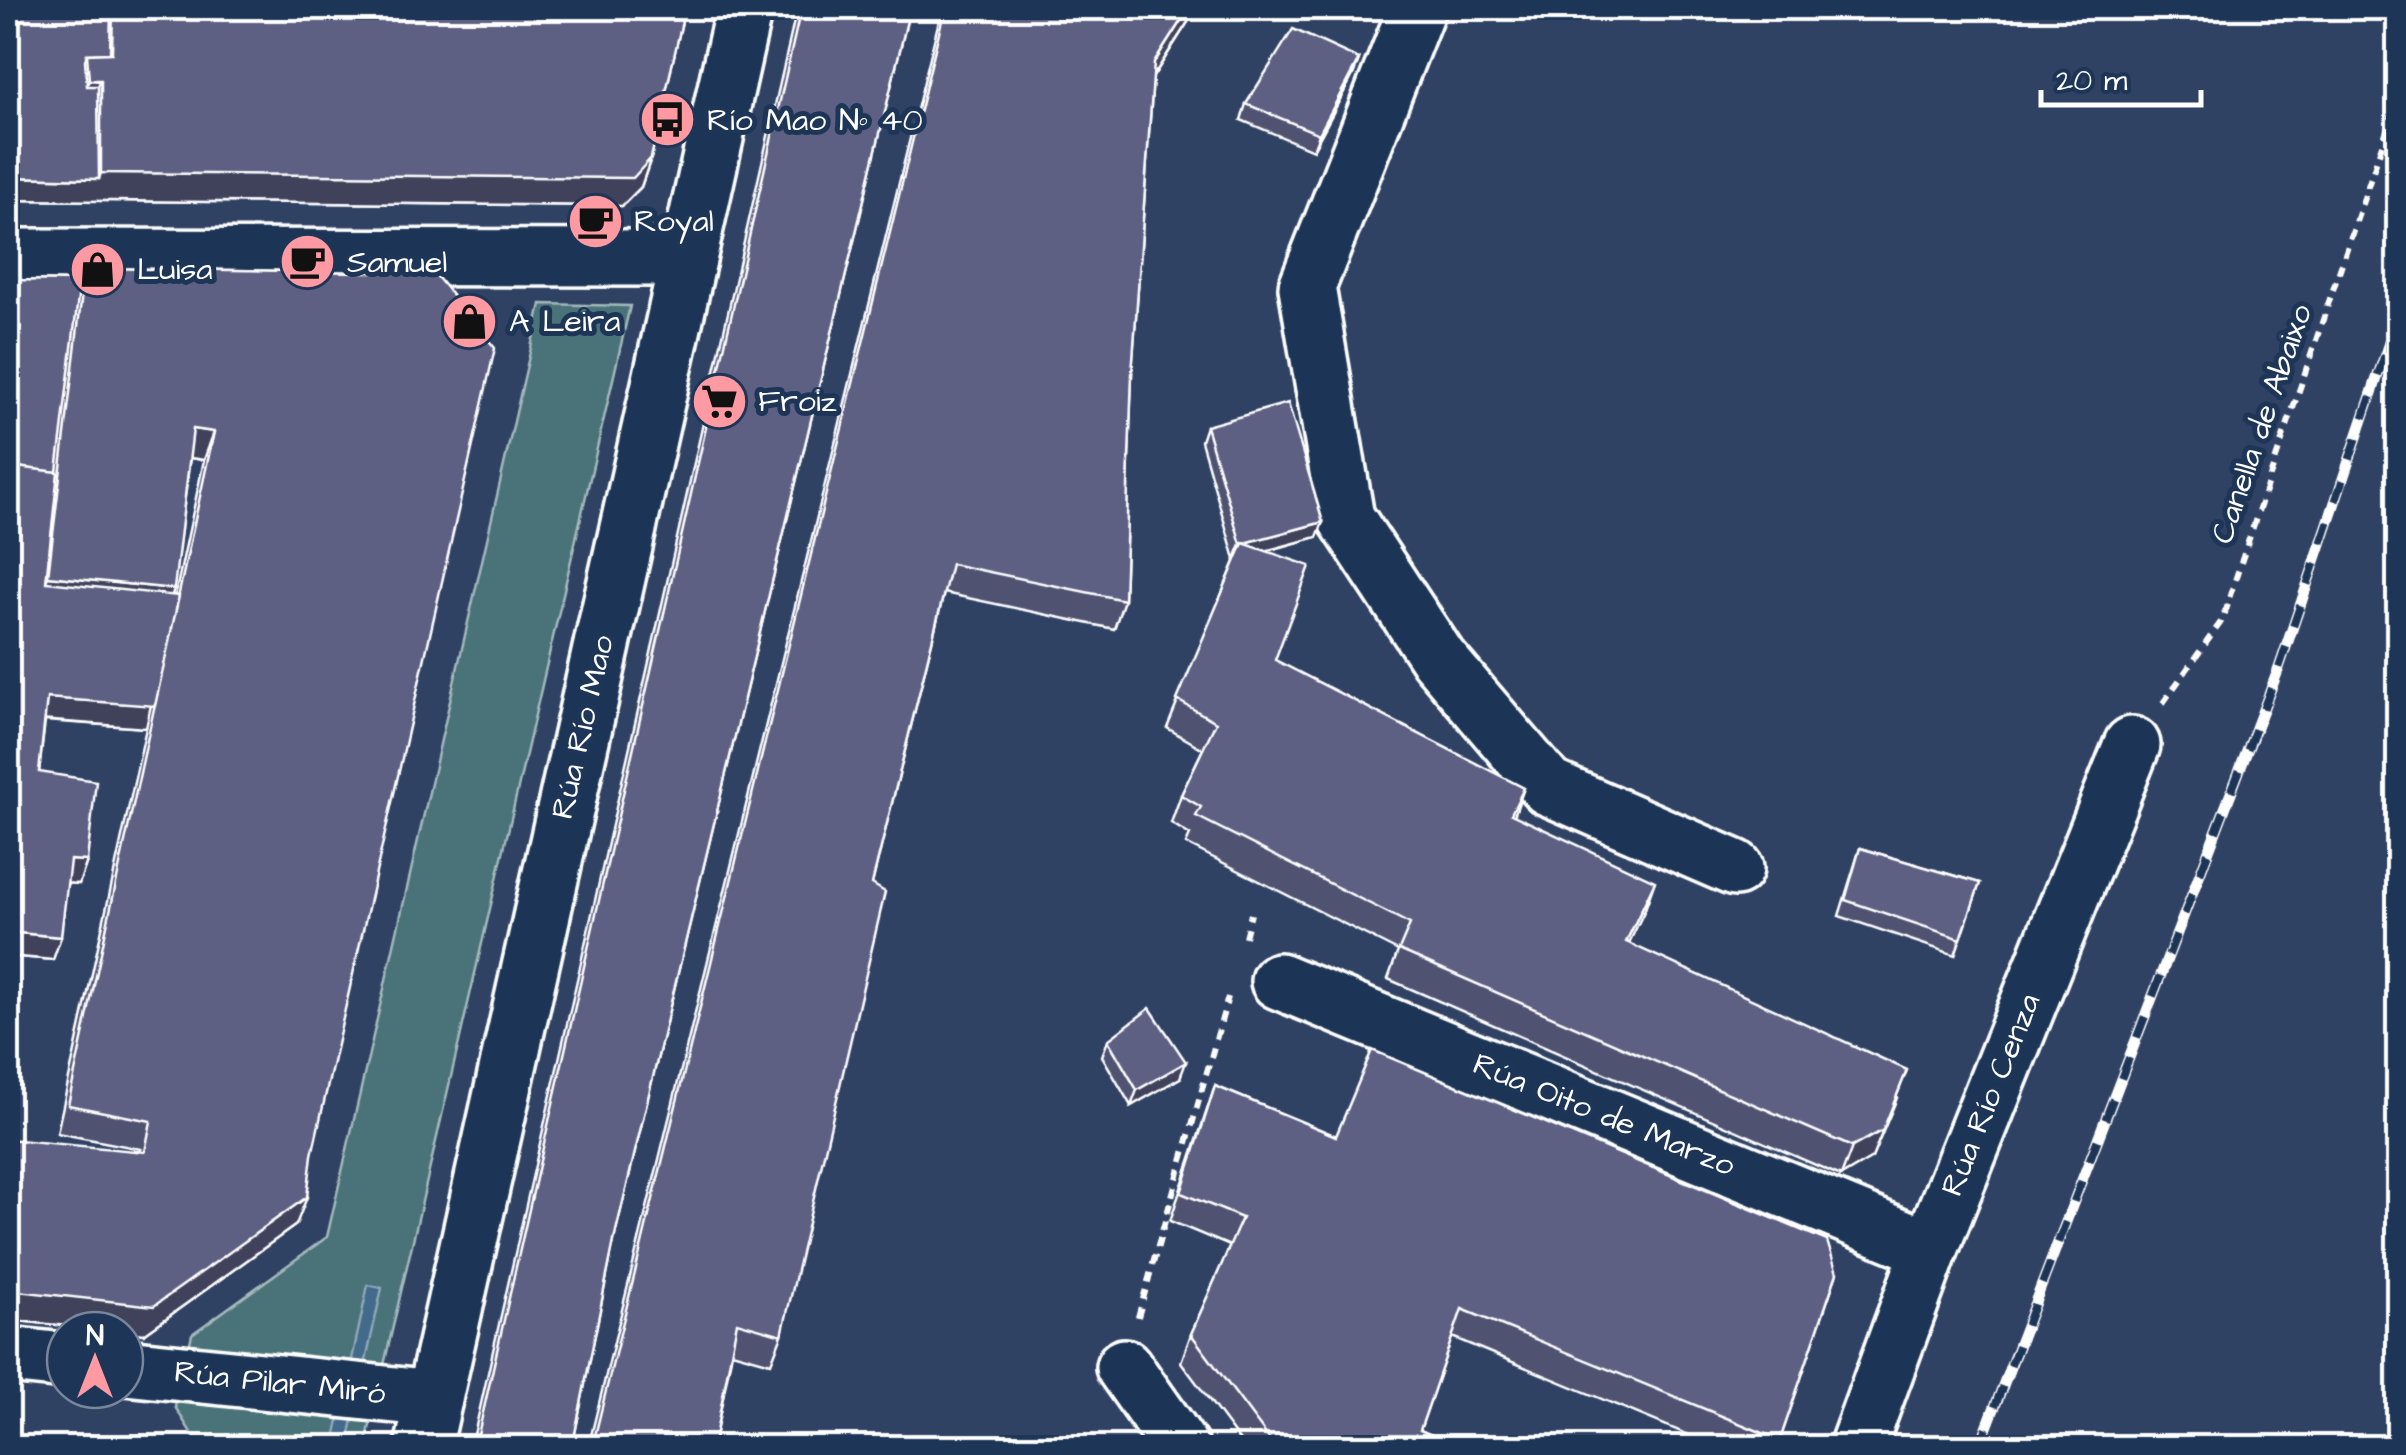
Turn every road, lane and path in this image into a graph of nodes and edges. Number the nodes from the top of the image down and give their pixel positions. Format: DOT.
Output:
graph roads {
  1 [pos="744,8"];
  2 [pos="1411,26"];
  3 [pos="2398,98"];
  4 [pos="8,257"];
  5 [pos="688,258"];
  6 [pos="2132,745"];
  7 [pos="1735,868"];
  8 [pos="1251,914"];
  9 [pos="1250,974"];
  10 [pos="1930,1249"];
  11 [pos="8,1355"];
  12 [pos="45,1359"];
  13 [pos="1124,1366"];
  14 [pos="145,1371"];
  15 [pos="428,1423"];
  16 [pos="1181,1448"];
  17 [pos="1857,1448"];
  1 -- 5 [label="street, Rúa Río Mao"];
  2 -- 7 [label="street"];
  3 -- 6 [label="path, Canella de Abaixo"];
  4 -- 5 [label="street"];
  5 -- 15 [label="street, Rúa Río Mao"];
  6 -- 10 [label="street, Rúa Río Cenza"];
  8 -- 9 [label="path"];
  9 -- 10 [label="street, Rúa Oito de Marzo"];
  9 -- 13 [label="path"];
  10 -- 17 [label="street, Rúa Río Cenza"];
  11 -- 12 [label="street"];
  13 -- 16 [label="street"];
  14 -- 15 [label="street, Rúa Pilar Miró"];
}
